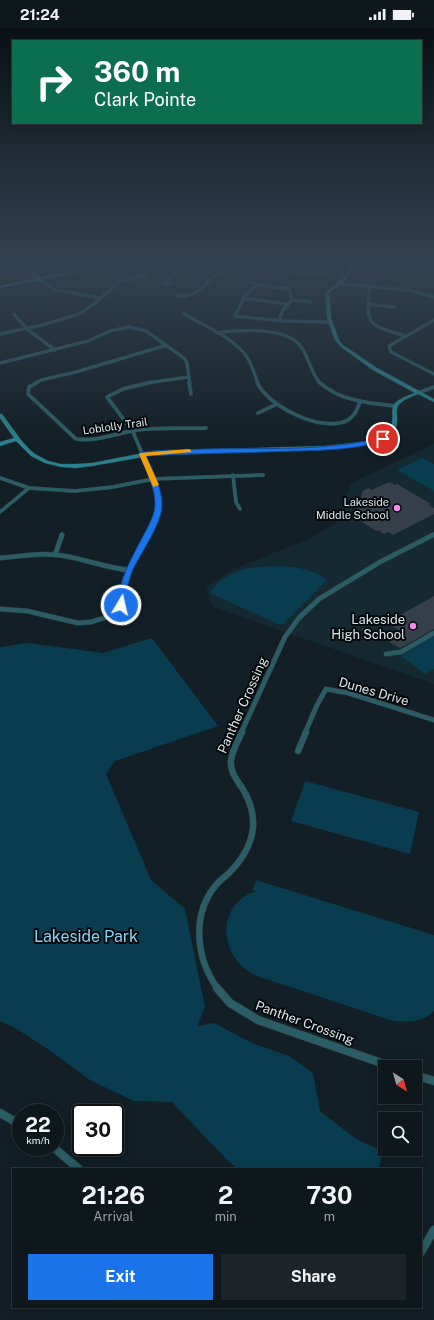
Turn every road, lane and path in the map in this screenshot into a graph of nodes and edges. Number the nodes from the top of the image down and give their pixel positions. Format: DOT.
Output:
graph roads {
  1 [pos="23,324"];
  2 [pos="43,324"];
  3 [pos="202,324"];
  4 [pos="331,324"];
  5 [pos="374,324"];
  6 [pos="426,324"];
  7 [pos="27,329"];
  8 [pos="217,333"];
  9 [pos="0,334"];
  10 [pos="405,336"];
  11 [pos="167,345"];
  12 [pos="55,350"];
  13 [pos="0,363"];
  14 [pos="434,374"];
  15 [pos="189,377"];
  16 [pos="434,387"];
  17 [pos="418,393"];
  18 [pos="191,394"];
  19 [pos="434,401"];
  20 [pos="360,402"];
  21 [pos="277,404"];
  22 [pos="395,406"];
  23 [pos="258,413"];
  24 [pos="0,415"];
  25 [pos="206,428"];
  26 [pos="132,430"];
  27 [pos="17,439"];
  28 [pos="0,444"];
  29 [pos="142,454"];
  30 [pos="233,475"];
  31 [pos="262,475"];
  32 [pos="0,478"];
  33 [pos="154,479"];
  34 [pos="29,488"];
  35 [pos="240,510"];
  36 [pos="0,512"];
  37 [pos="62,534"];
  38 [pos="434,534"];
  39 [pos="55,555"];
  40 [pos="0,558"];
  41 [pos="129,570"];
  42 [pos="0,609"];
  43 [pos="434,633"];
  44 [pos="386,654"];
  45 [pos="434,720"];
  46 [pos="298,751"];
  47 [pos="378,1062"];
  48 [pos="422,1077"];
  49 [pos="434,1081"];
  50 [pos="0,1113"];
  51 [pos="12,1120"];
  52 [pos="64,1156"];
  53 [pos="78,1168"];
  54 [pos="434,1230"];
  55 [pos="422,1250"];
  1 -- 7 [label="street"];
  2 -- 7 [label="street"];
  3 -- 8 [label="street"];
  4 -- 17 [label="street"];
  5 -- 10 [label="street"];
  6 -- 10 [label="street"];
  7 -- 9 [label="street"];
  7 -- 12 [label="street"];
  8 -- 20 [label="street"];
  8 -- 21 [label="street"];
  10 -- 14 [label="street"];
  11 -- 12 [label="street"];
  11 -- 15 [label="street"];
  11 -- 26 [label="street, Loblolly Trail"];
  12 -- 13 [label="street"];
  15 -- 18 [label="street"];
  15 -- 26 [label="street"];
  16 -- 17 [label="street"];
  17 -- 19 [label="street"];
  17 -- 22 [label="street"];
  20 -- 21 [label="street"];
  20 -- 22 [label="street"];
  21 -- 23 [label="street"];
  22 -- 29 [label="street"];
  24 -- 27 [label="street"];
  25 -- 26 [label="street, Loblolly Trail"];
  26 -- 29 [label="street"];
  27 -- 28 [label="street"];
  27 -- 29 [label="street"];
  29 -- 33 [label="street"];
  30 -- 31 [label="street"];
  30 -- 33 [label="street"];
  30 -- 35 [label="street"];
  32 -- 34 [label="street"];
  33 -- 34 [label="street"];
  33 -- 41 [label="street"];
  34 -- 36 [label="street"];
  37 -- 39 [label="street"];
  38 -- 47 [label="street, Panther Crossing"];
  39 -- 40 [label="street"];
  39 -- 41 [label="street"];
  41 -- 42 [label="street"];
  43 -- 44 [label="street"];
  45 -- 46 [label="street, Dunes Drive"];
  48 -- 49 [label="street"];
  50 -- 51 [label="street"];
  52 -- 53 [label="street"];
  54 -- 55 [label="street"];
}
